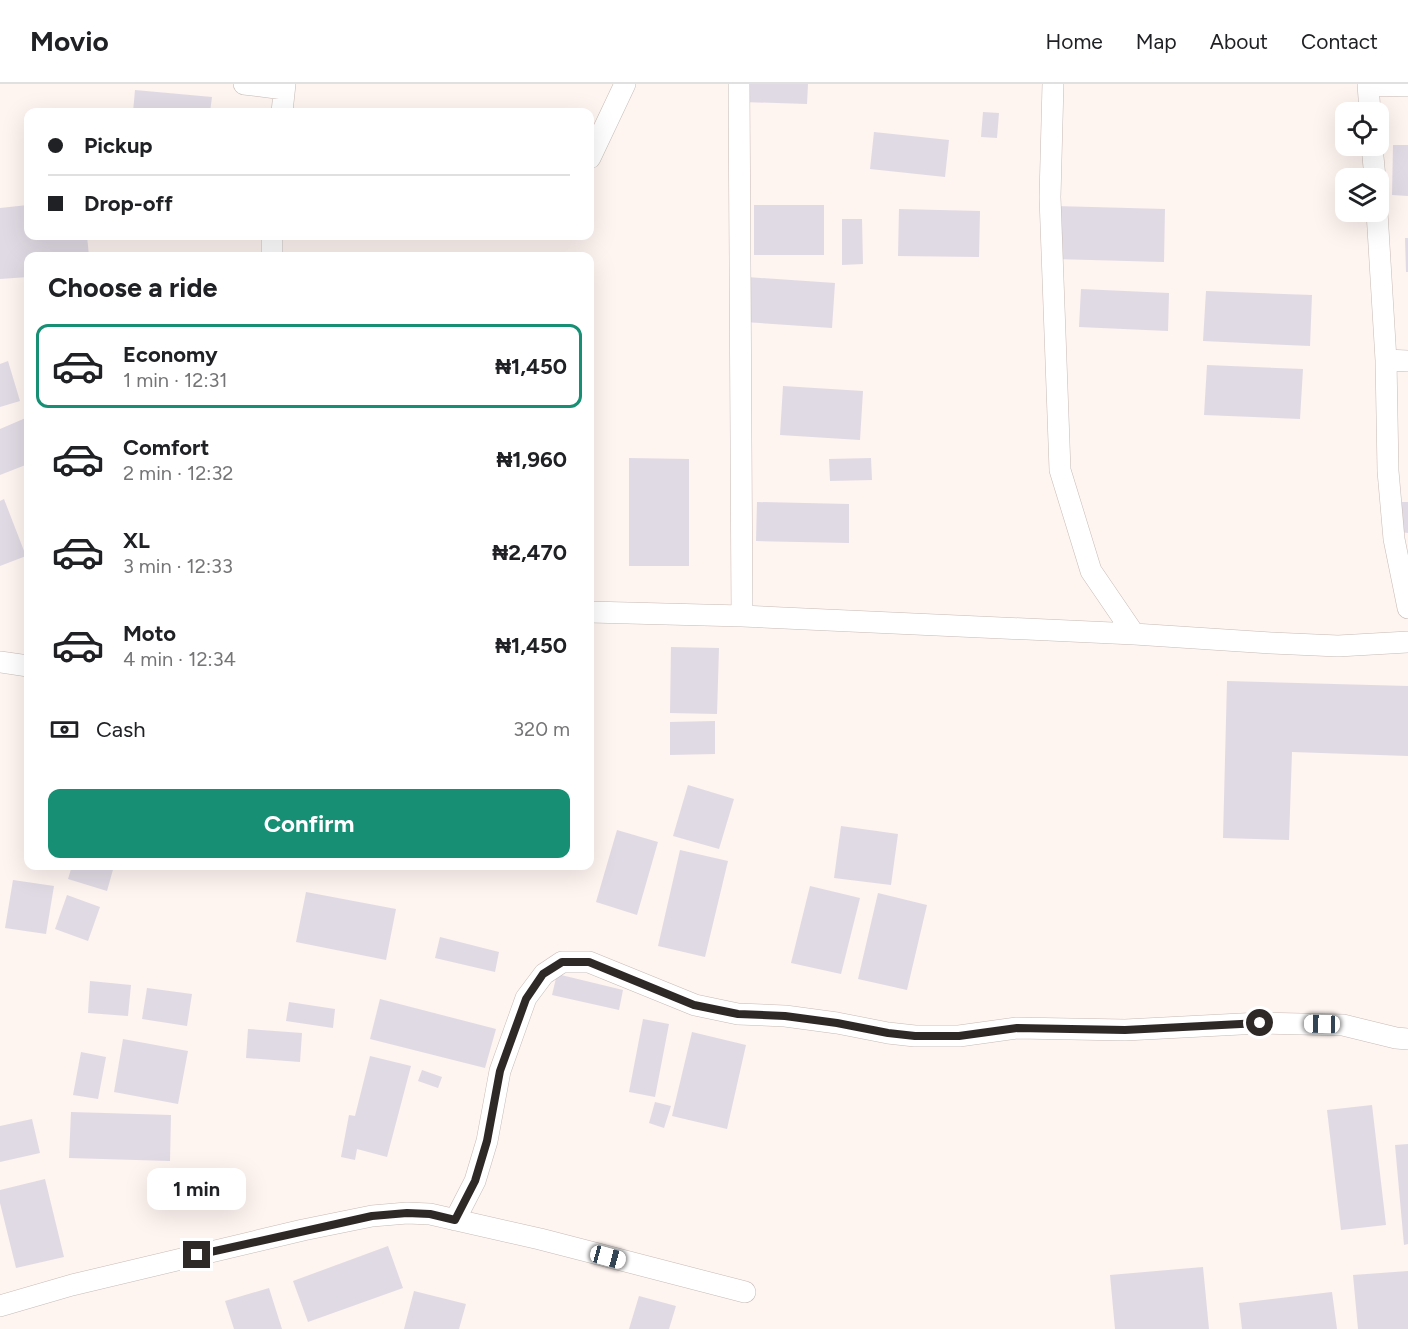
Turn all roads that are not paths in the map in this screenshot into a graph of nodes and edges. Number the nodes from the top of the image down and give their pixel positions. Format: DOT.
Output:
graph roads {
  1 [pos="244,84"];
  2 [pos="625,84"];
  3 [pos="739,84"];
  4 [pos="1053,84"];
  5 [pos="1368,84"];
  6 [pos="1408,86"];
  7 [pos="284,87"];
  8 [pos="1369,102"];
  9 [pos="282,108"];
  10 [pos="594,150"];
  11 [pos="1378,222"];
  12 [pos="1386,360"];
  13 [pos="1408,361"];
  14 [pos="1408,608"];
  15 [pos="594,612"];
  16 [pos="742,616"];
  17 [pos="1134,634"];
  18 [pos="1408,642"];
  19 [pos="0,662"];
  20 [pos="24,665"];
  21 [pos="1408,1039"];
  22 [pos="455,1220"];
  23 [pos="745,1292"];
  24 [pos="0,1306"];
  1 -- 7 [label="street"];
  2 -- 10 [label="street"];
  3 -- 16 [label="street"];
  4 -- 17 [label="street"];
  5 -- 6 [label="street"];
  5 -- 8 [label="street"];
  7 -- 9 [label="street"];
  11 -- 12 [label="street"];
  12 -- 13 [label="street"];
  12 -- 14 [label="street"];
  15 -- 16 [label="street"];
  16 -- 17 [label="street"];
  17 -- 18 [label="street"];
  19 -- 20 [label="street"];
  21 -- 22 [label="street"];
  22 -- 23 [label="street"];
  22 -- 24 [label="street"];
}
